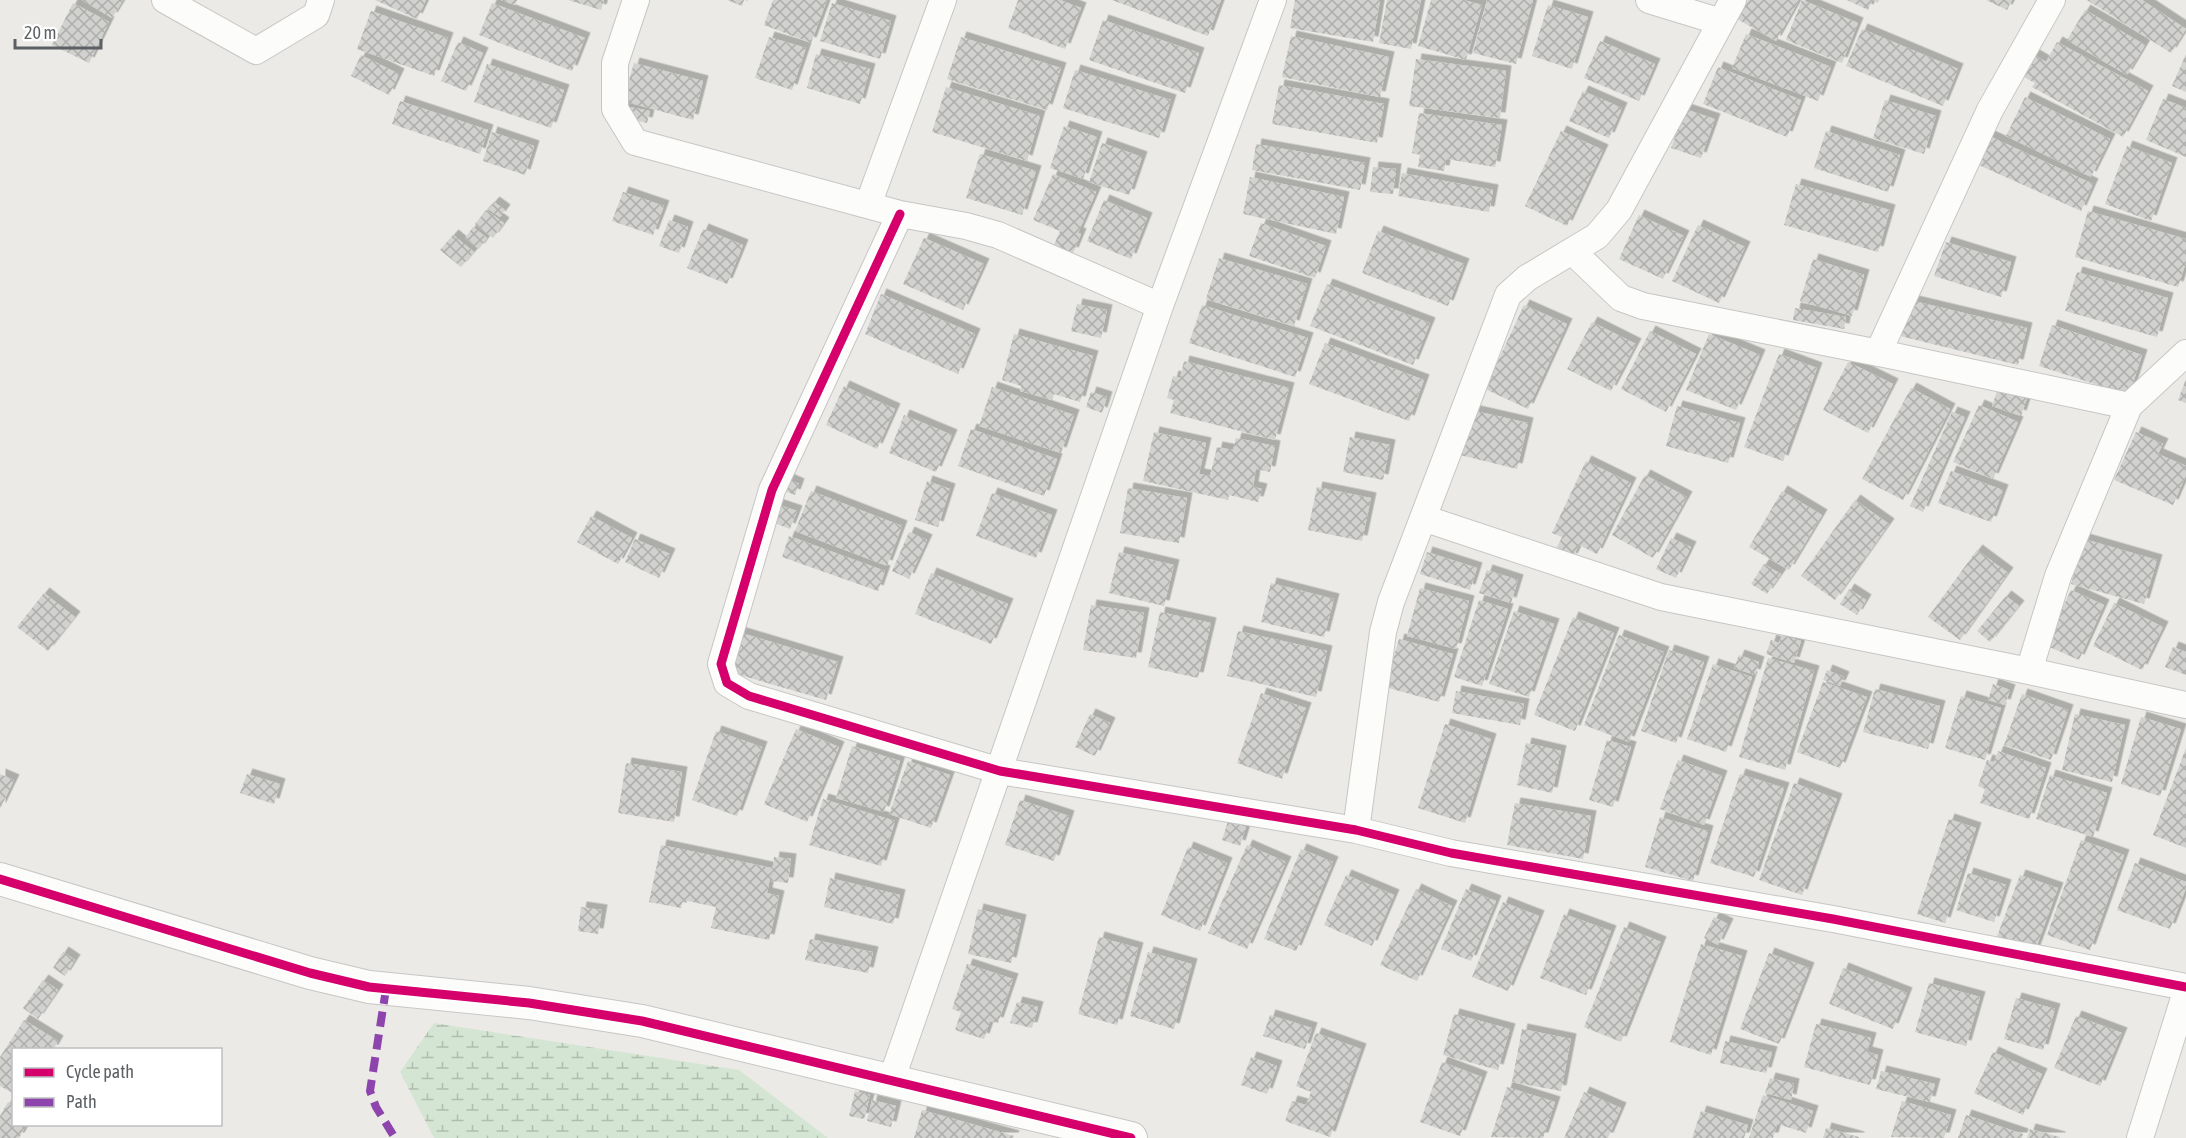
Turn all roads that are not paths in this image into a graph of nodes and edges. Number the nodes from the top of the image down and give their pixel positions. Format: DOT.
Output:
graph roads {
  1 [pos="165,0"];
  2 [pos="321,0"];
  3 [pos="636,0"];
  4 [pos="943,0"];
  5 [pos="1273,0"];
  6 [pos="1649,0"];
  7 [pos="1733,0"];
  8 [pos="2052,0"];
  9 [pos="1721,22"];
  10 [pos="868,205"];
  11 [pos="900,214"];
  12 [pos="1572,251"];
  13 [pos="1160,306"];
  14 [pos="1878,353"];
  15 [pos="2186,354"];
  16 [pos="2129,406"];
  17 [pos="1423,518"];
  18 [pos="2029,670"];
  19 [pos="2186,705"];
  20 [pos="1000,771"];
  21 [pos="1356,830"];
  22 [pos="0,879"];
  23 [pos="2186,989"];
  24 [pos="891,1081"];
  25 [pos="1131,1138"];
  26 [pos="2140,1138"];
  1 -- 2 [label="street"];
  3 -- 10 [label="street"];
  4 -- 10 [label="street"];
  5 -- 13 [label="street"];
  6 -- 9 [label="street"];
  7 -- 9 [label="street"];
  8 -- 14 [label="street"];
  9 -- 12 [label="street"];
  10 -- 11 [label="street"];
  11 -- 13 [label="street"];
  11 -- 20 [label="street"];
  12 -- 14 [label="street"];
  12 -- 17 [label="street"];
  13 -- 20 [label="street"];
  14 -- 16 [label="street"];
  15 -- 16 [label="street"];
  16 -- 18 [label="street"];
  17 -- 18 [label="street"];
  17 -- 21 [label="street"];
  18 -- 19 [label="street"];
  20 -- 21 [label="street"];
  20 -- 24 [label="street"];
  21 -- 23 [label="street"];
  22 -- 24 [label="street"];
  23 -- 26 [label="street"];
  24 -- 25 [label="street"];
}
